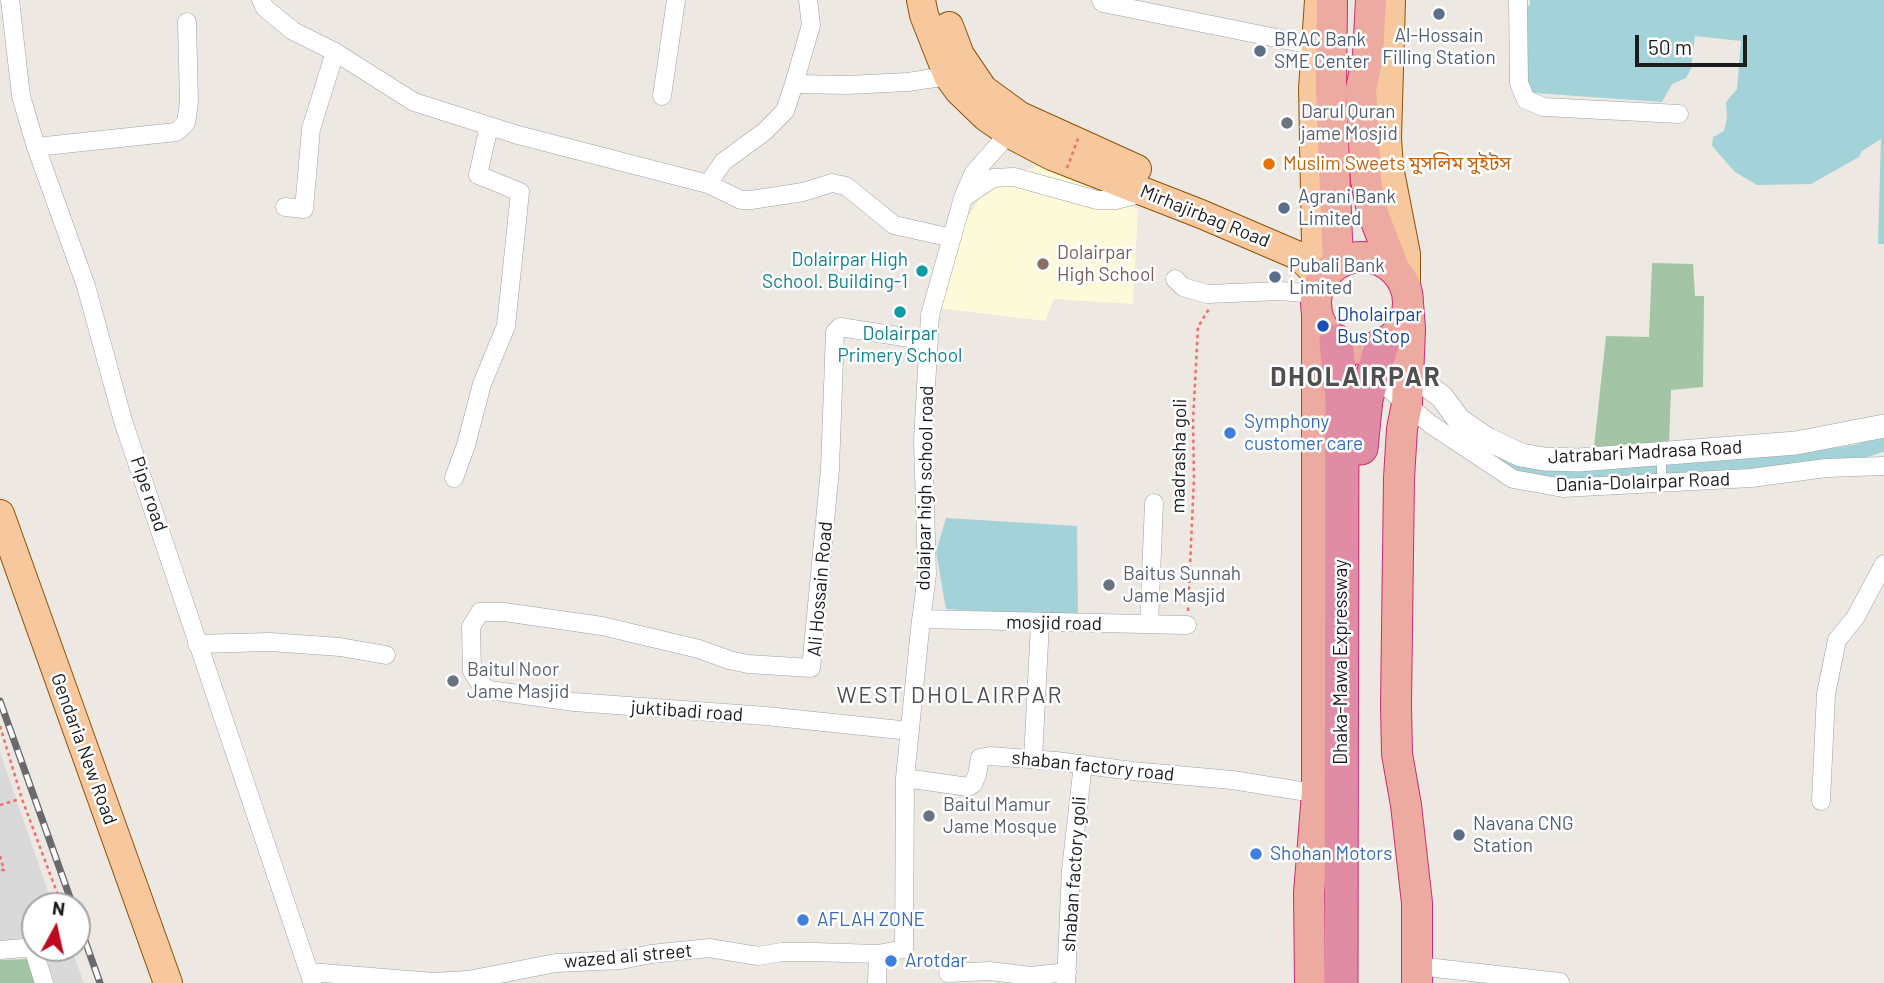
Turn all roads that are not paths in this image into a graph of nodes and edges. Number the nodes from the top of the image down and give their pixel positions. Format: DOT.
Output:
graph roads {
  1 [pos="10,0"];
  2 [pos="261,0"];
  3 [pos="676,0"];
  4 [pos="808,0"];
  5 [pos="921,0"];
  6 [pos="940,0"];
  7 [pos="1101,0"];
  8 [pos="1319,0"];
  9 [pos="1332,0"];
  10 [pos="1350,0"];
  11 [pos="1371,0"];
  12 [pos="1391,0"];
  13 [pos="1518,0"];
  14 [pos="187,22"];
  15 [pos="1316,46"];
  16 [pos="335,52"];
  17 [pos="954,65"];
  18 [pos="1374,84"];
  19 [pos="794,85"];
  20 [pos="662,96"];
  21 [pos="1679,114"];
  22 [pos="489,126"];
  23 [pos="1009,133"];
  24 [pos="36,146"];
  25 [pos="1077,155"];
  26 [pos="708,184"];
  27 [pos="1152,185"];
  28 [pos="963,198"];
  29 [pos="285,206"];
  30 [pos="952,238"];
  31 [pos="1174,279"];
  32 [pos="1321,280"];
  33 [pos="1399,340"];
  34 [pos="929,341"];
  35 [pos="1336,341"];
  36 [pos="1884,426"];
  37 [pos="1661,452"];
  38 [pos="1521,455"];
  39 [pos="1884,466"];
  40 [pos="454,478"];
  41 [pos="1513,480"];
  42 [pos="1662,483"];
  43 [pos="1154,503"];
  44 [pos="0,514"];
  45 [pos="1884,564"];
  46 [pos="1316,584"];
  47 [pos="921,619"];
  48 [pos="1040,623"];
  49 [pos="1149,624"];
  50 [pos="1187,625"];
  51 [pos="197,644"];
  52 [pos="386,655"];
  53 [pos="472,671"];
  54 [pos="910,731"];
  55 [pos="1033,759"];
  56 [pos="1083,764"];
  57 [pos="905,778"];
  58 [pos="1301,791"];
  59 [pos="1821,801"];
  60 [pos="21,949"];
  61 [pos="904,949"];
  62 [pos="0,950"];
  63 [pos="878,954"];
  64 [pos="38,962"];
  65 [pos="948,973"];
  66 [pos="1410,977"];
  67 [pos="311,978"];
  68 [pos="1066,978"];
  69 [pos="1560,982"];
  70 [pos="44,983"];
  71 [pos="167,983"];
  72 [pos="877,983"];
  73 [pos="1294,983"];
  74 [pos="1310,983"];
  75 [pos="1341,983"];
  76 [pos="1362,983"];
  1 -- 24 [label="street, Pipe road"];
  2 -- 16 [label="street"];
  3 -- 20 [label="street"];
  4 -- 19 [label="street"];
  5 -- 17 [label="main road"];
  6 -- 17 [label="main road"];
  7 -- 15 [label="street"];
  8 -- 15 [label="main road"];
  9 -- 32 [label="highway"];
  10 -- 18 [label="highway"];
  11 -- 18 [label="highway"];
  12 -- 18 [label="main road, Dhaka-Mawa Expressway"];
  13 -- 21 [label="street"];
  14 -- 24 [label="street"];
  15 -- 32 [label="main road"];
  16 -- 22 [label="street"];
  16 -- 29 [label="street"];
  17 -- 19 [label="street"];
  17 -- 23 [label="main road"];
  17 -- 25 [label="main road"];
  18 -- 33 [label="main road, Dhaka-Mawa Expressway"];
  18 -- 33 [label="highway"];
  19 -- 26 [label="street"];
  22 -- 26 [label="street"];
  22 -- 40 [label="street"];
  23 -- 25 [label="main road"];
  23 -- 28 [label="street, dolaipar high school road"];
  24 -- 51 [label="street, Pipe road"];
  25 -- 27 [label="main road"];
  26 -- 30 [label="street"];
  27 -- 28 [label="street"];
  27 -- 32 [label="main road"];
  27 -- 32 [label="main road, Mirhajirbag Road"];
  28 -- 30 [label="street, dolaipar high school road"];
  30 -- 34 [label="street, dolaipar high school road"];
  31 -- 32 [label="street"];
  32 -- 33 [label="highway"];
  32 -- 35 [label="highway, Dhaka-Mawa Expressway"];
  32 -- 46 [label="highway"];
  33 -- 35 [label="highway"];
  33 -- 38 [label="street, Jatrabari Madrasa Road"];
  33 -- 41 [label="street, Dania-Dolairpar Road"];
  33 -- 66 [label="highway"];
  33 -- 76 [label="highway, Dhaka-Mawa Expressway"];
  34 -- 47 [label="street, dolaipar high school road"];
  34 -- 53 [label="street, Ali Hossain Road"];
  35 -- 75 [label="highway, Dhaka-Mawa Expressway"];
  36 -- 37 [label="street, Jatrabari Madrasa Road"];
  37 -- 38 [label="street, Jatrabari Madrasa Road"];
  37 -- 42 [label="lane"];
  38 -- 41 [label="lane"];
  39 -- 42 [label="street, Dania-Dolairpar Road"];
  41 -- 42 [label="street, Dania-Dolairpar Road"];
  43 -- 49 [label="street"];
  44 -- 71 [label="main road, Gendaria New Road"];
  45 -- 59 [label="street"];
  46 -- 58 [label="highway"];
  46 -- 74 [label="highway"];
  47 -- 48 [label="street, mosjid road"];
  47 -- 54 [label="street, dolaipar high school road"];
  48 -- 49 [label="street, mosjid road"];
  48 -- 55 [label="street"];
  49 -- 50 [label="street, mosjid road"];
  51 -- 52 [label="street"];
  51 -- 67 [label="street, Pipe road"];
  53 -- 54 [label="street, juktibadi road"];
  54 -- 57 [label="street, dolaipar high school road"];
  55 -- 56 [label="street, shaban factory road"];
  55 -- 57 [label="street, shaban factory road"];
  56 -- 58 [label="street, shaban factory road"];
  56 -- 68 [label="street, shaban factory goli"];
  57 -- 61 [label="street, dolaipar high school road"];
  58 -- 73 [label="highway"];
  60 -- 62 [label="street"];
  61 -- 63 [label="street, wazed ali street"];
  63 -- 67 [label="street, wazed ali street"];
  63 -- 72 [label="street"];
  64 -- 70 [label="street"];
  65 -- 68 [label="street"];
  66 -- 69 [label="street"];
}
